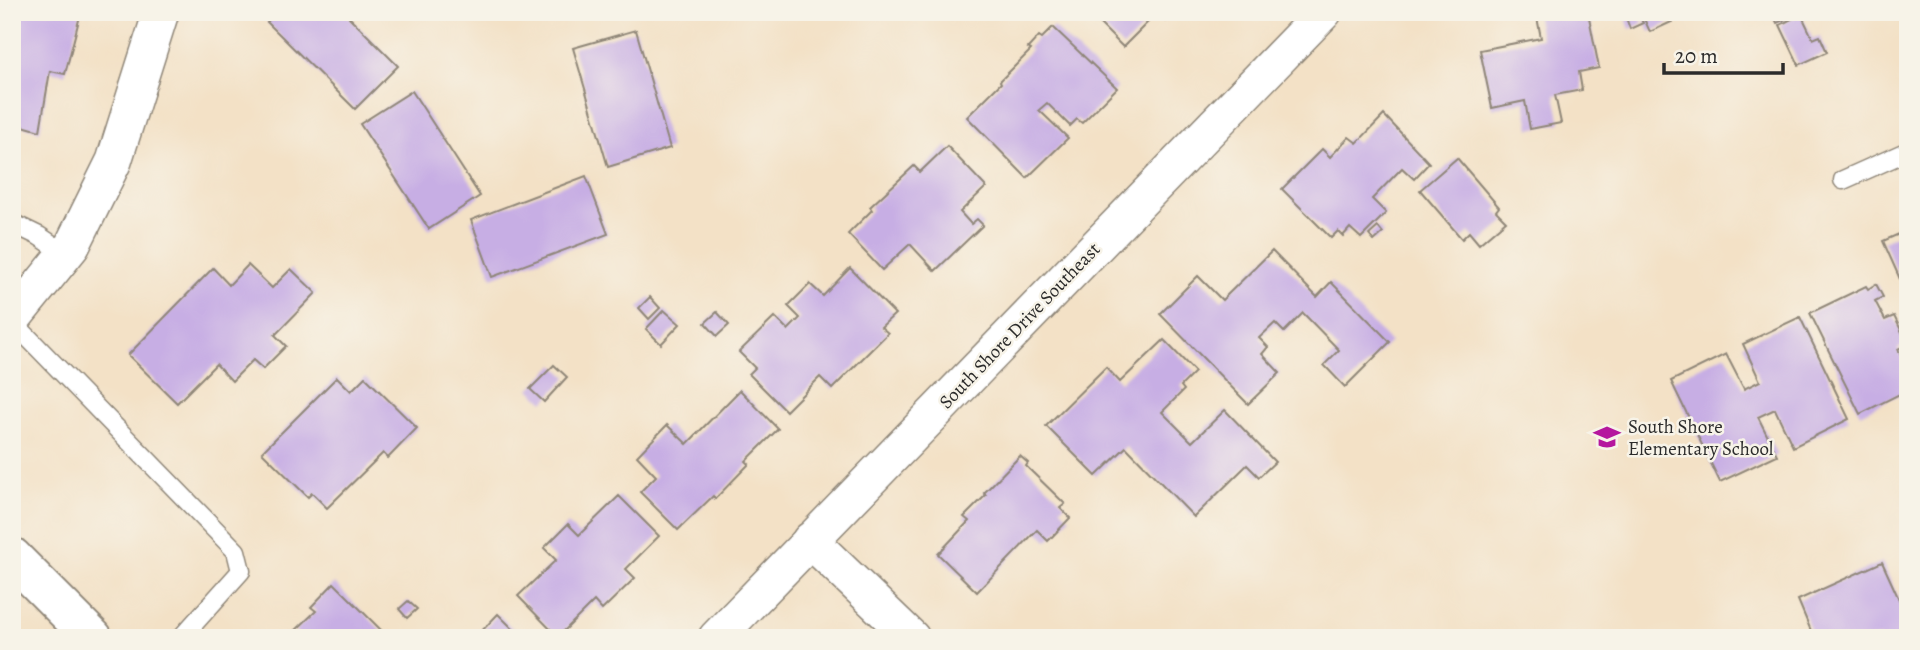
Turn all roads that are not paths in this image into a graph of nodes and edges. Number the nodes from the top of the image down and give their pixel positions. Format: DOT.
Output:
graph roads {
  1 [pos="161,12"];
  2 [pos="1324,12"];
  3 [pos="1908,152"];
  4 [pos="1843,180"];
  5 [pos="12,223"];
  6 [pos="66,254"];
  7 [pos="12,321"];
  8 [pos="810,540"];
  9 [pos="12,557"];
  10 [pos="93,638"];
  11 [pos="181,638"];
  12 [pos="716,638"];
  13 [pos="912,638"];
  1 -- 6 [label="street"];
  2 -- 8 [label="street, South Shore Drive Southeast"];
  3 -- 4 [label="lane"];
  5 -- 6 [label="lane"];
  6 -- 7 [label="street"];
  7 -- 11 [label="lane"];
  8 -- 12 [label="street, South Shore Drive Southeast"];
  8 -- 13 [label="street"];
  9 -- 10 [label="main road"];
}
